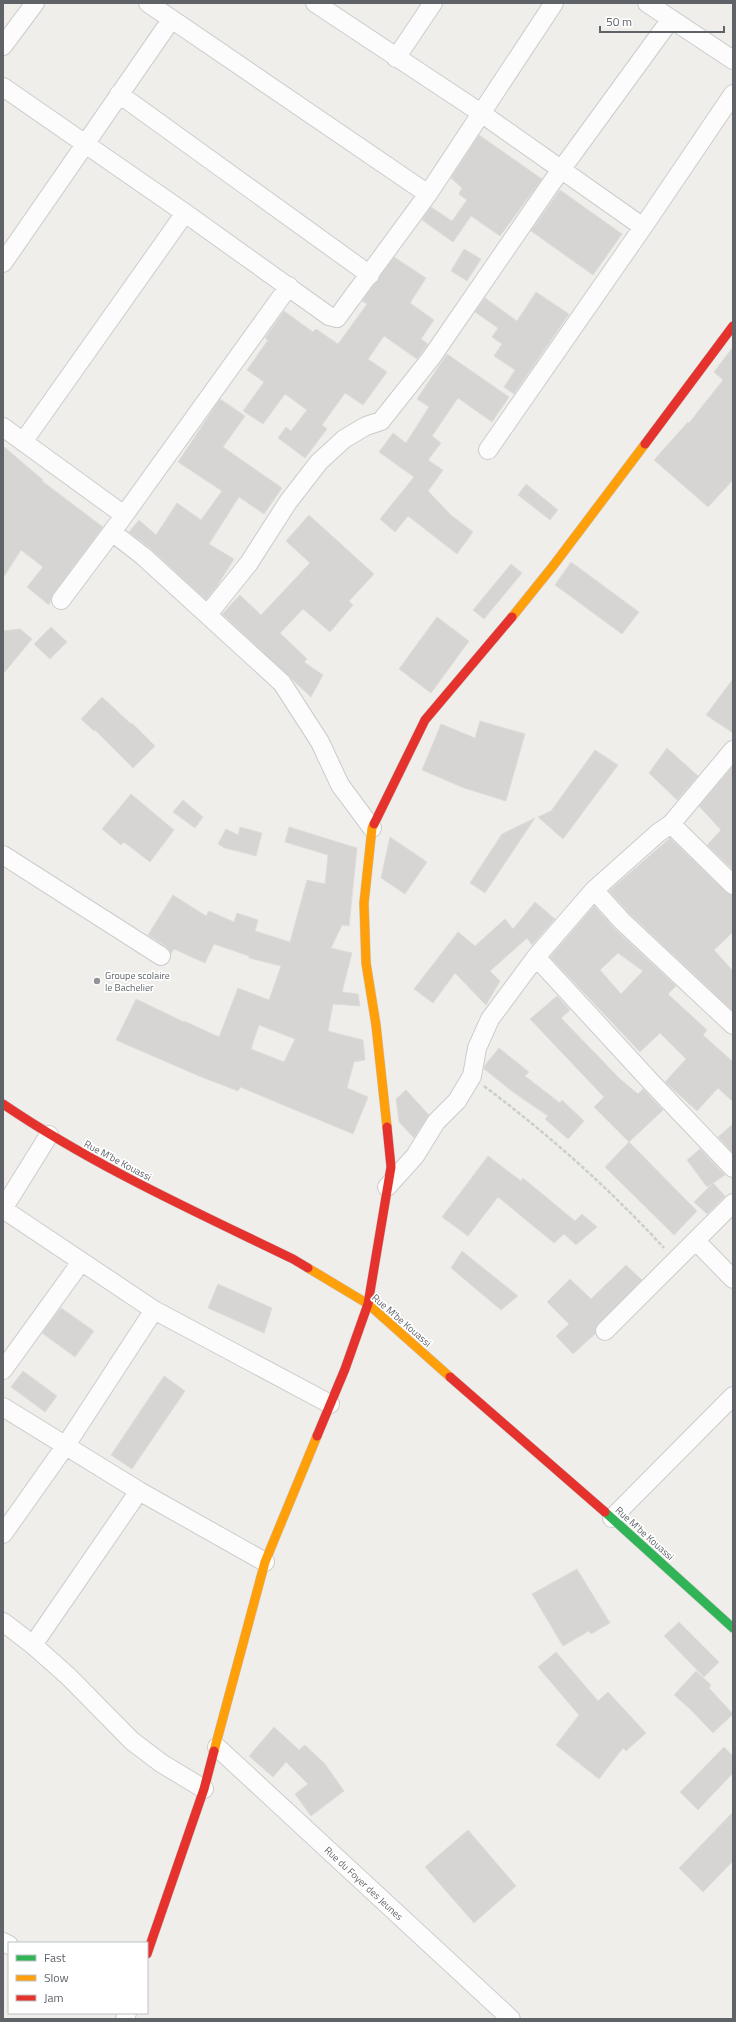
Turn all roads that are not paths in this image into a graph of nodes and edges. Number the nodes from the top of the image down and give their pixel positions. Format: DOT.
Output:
graph roads {
  1 [pos="35,3"];
  2 [pos="148,3"];
  3 [pos="315,3"];
  4 [pos="433,3"];
  5 [pos="554,3"];
  6 [pos="647,3"];
  7 [pos="671,19"];
  8 [pos="171,20"];
  9 [pos="3,46"];
  10 [pos="396,58"];
  11 [pos="733,60"];
  12 [pos="3,87"];
  13 [pos="119,94"];
  14 [pos="733,94"];
  15 [pos="481,113"];
  16 [pos="84,143"];
  17 [pos="562,169"];
  18 [pos="428,194"];
  19 [pos="185,213"];
  20 [pos="643,227"];
  21 [pos="3,263"];
  22 [pos="370,275"];
  23 [pos="289,286"];
  24 [pos="733,326"];
  25 [pos="3,428"];
  26 [pos="23,442"];
  27 [pos="488,450"];
  28 [pos="124,515"];
  29 [pos="112,532"];
  30 [pos="61,600"];
  31 [pos="208,614"];
  32 [pos="733,750"];
  33 [pos="671,824"];
  34 [pos="372,828"];
  35 [pos="3,855"];
  36 [pos="733,885"];
  37 [pos="594,890"];
  38 [pos="161,956"];
  39 [pos="536,957"];
  40 [pos="733,1025"];
  41 [pos="3,1104"];
  42 [pos="49,1135"];
  43 [pos="733,1168"];
  44 [pos="388,1187"];
  45 [pos="733,1203"];
  46 [pos="3,1209"];
  47 [pos="696,1241"];
  48 [pos="81,1262"];
  49 [pos="733,1279"];
  50 [pos="368,1304"];
  51 [pos="154,1310"];
  52 [pos="605,1331"];
  53 [pos="3,1370"];
  54 [pos="733,1396"];
  55 [pos="330,1404"];
  56 [pos="3,1407"];
  57 [pos="66,1445"];
  58 [pos="139,1491"];
  59 [pos="612,1518"];
  60 [pos="3,1534"];
  61 [pos="265,1562"];
  62 [pos="3,1622"];
  63 [pos="733,1628"];
  64 [pos="33,1645"];
  65 [pos="217,1747"];
  66 [pos="204,1789"];
  67 [pos="148,1951"];
  68 [pos="511,2019"];
  1 -- 9 [label="street"];
  2 -- 8 [label="street"];
  3 -- 10 [label="street"];
  4 -- 10 [label="street"];
  5 -- 15 [label="street"];
  6 -- 7 [label="street"];
  7 -- 11 [label="street"];
  7 -- 17 [label="street"];
  8 -- 13 [label="street"];
  8 -- 18 [label="street"];
  10 -- 15 [label="street"];
  12 -- 16 [label="street"];
  13 -- 16 [label="street"];
  13 -- 22 [label="street"];
  14 -- 20 [label="street"];
  15 -- 17 [label="street"];
  15 -- 18 [label="street"];
  16 -- 19 [label="street"];
  16 -- 21 [label="street"];
  17 -- 20 [label="street"];
  17 -- 31 [label="street"];
  18 -- 22 [label="street"];
  19 -- 23 [label="street"];
  19 -- 26 [label="street"];
  20 -- 27 [label="street"];
  22 -- 23 [label="street"];
  23 -- 28 [label="street"];
  24 -- 34 [label="street"];
  25 -- 26 [label="street"];
  26 -- 28 [label="street"];
  28 -- 29 [label="street"];
  29 -- 30 [label="street"];
  29 -- 31 [label="street"];
  31 -- 34 [label="street"];
  32 -- 33 [label="street"];
  33 -- 36 [label="street"];
  33 -- 37 [label="street"];
  34 -- 44 [label="street"];
  35 -- 38 [label="street"];
  37 -- 39 [label="street"];
  37 -- 40 [label="street"];
  39 -- 43 [label="street"];
  39 -- 44 [label="street"];
  41 -- 42 [label="street, Rue M'be Kouassi"];
  42 -- 46 [label="street"];
  42 -- 50 [label="street, Rue M'be Kouassi"];
  44 -- 50 [label="street"];
  45 -- 47 [label="street"];
  46 -- 48 [label="street"];
  47 -- 49 [label="street"];
  47 -- 52 [label="street"];
  48 -- 51 [label="street"];
  48 -- 53 [label="street"];
  50 -- 55 [label="street"];
  50 -- 59 [label="street, Rue M'be Kouassi"];
  51 -- 55 [label="street"];
  51 -- 57 [label="street"];
  54 -- 59 [label="street"];
  55 -- 61 [label="street"];
  56 -- 57 [label="street"];
  57 -- 58 [label="street"];
  57 -- 60 [label="street"];
  58 -- 61 [label="street"];
  58 -- 64 [label="street"];
  59 -- 63 [label="street, Rue M'be Kouassi"];
  61 -- 65 [label="street"];
  62 -- 64 [label="street"];
  64 -- 66 [label="street"];
  65 -- 66 [label="street"];
  65 -- 68 [label="street, Rue du Foyer des Jeunes"];
  66 -- 67 [label="street"];
}
